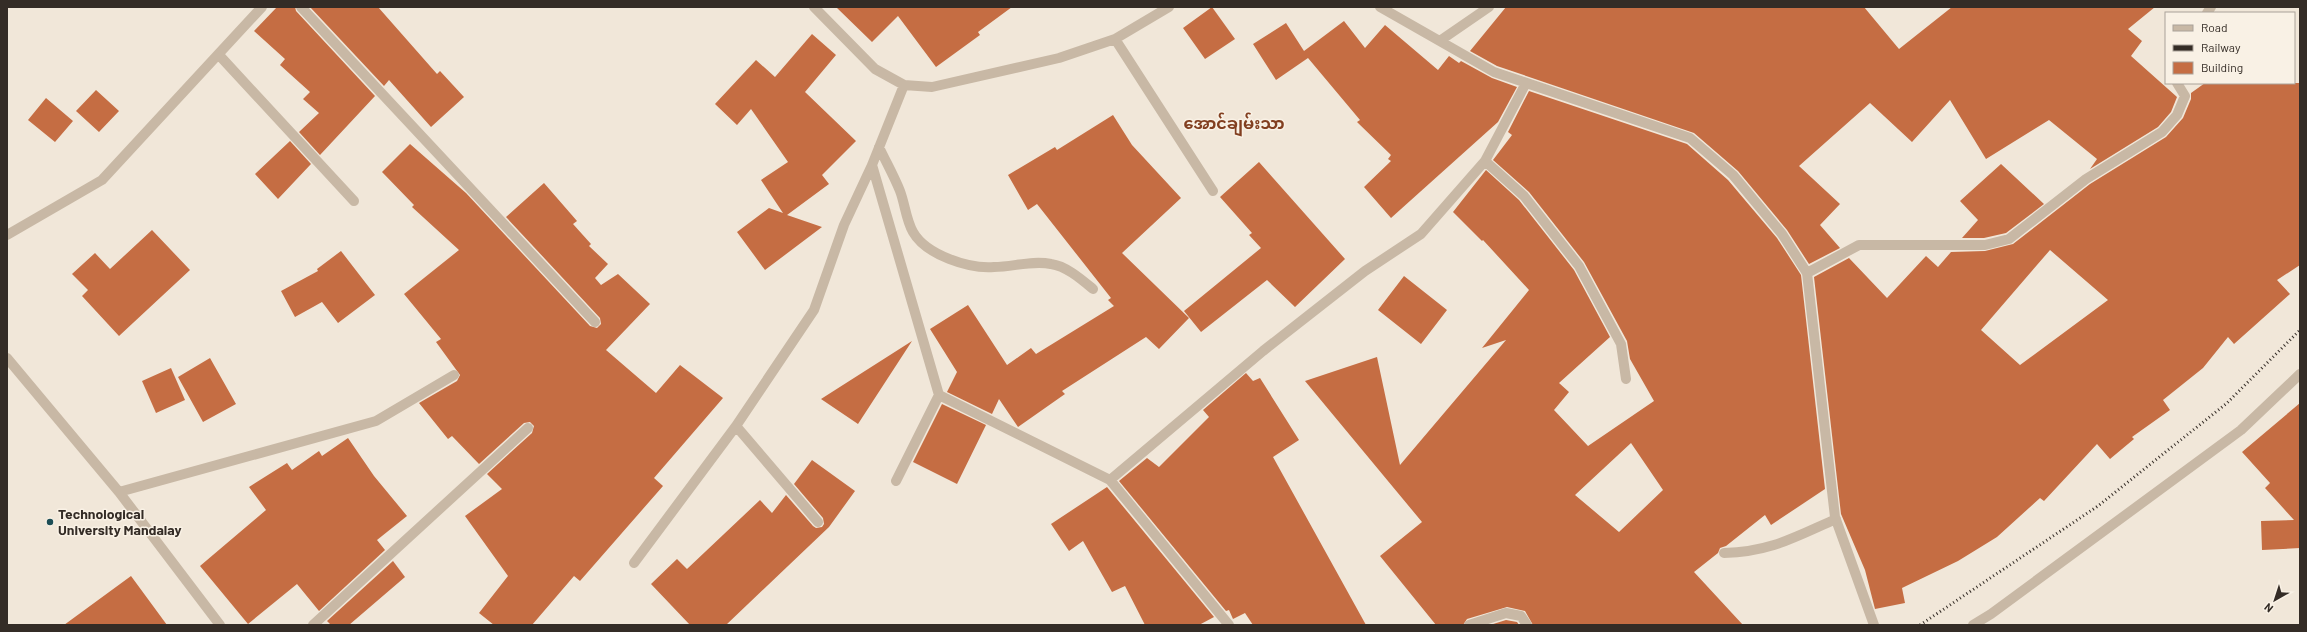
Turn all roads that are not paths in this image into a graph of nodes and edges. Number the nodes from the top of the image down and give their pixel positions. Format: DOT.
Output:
graph roads {
  1 [pos="262,7"];
  2 [pos="301,7"];
  3 [pos="814,7"];
  4 [pos="1169,7"];
  5 [pos="1380,7"];
  6 [pos="1489,7"];
  7 [pos="1115,39"];
  8 [pos="1441,40"];
  9 [pos="219,55"];
  10 [pos="1526,83"];
  11 [pos="2178,84"];
  12 [pos="904,85"];
  13 [pos="879,147"];
  14 [pos="1486,161"];
  15 [pos="872,165"];
  16 [pos="1213,191"];
  17 [pos="354,201"];
  18 [pos="7,235"];
  19 [pos="1807,273"];
  20 [pos="1093,289"];
  21 [pos="595,322"];
  22 [pos="7,358"];
  23 [pos="2300,374"];
  24 [pos="454,375"];
  25 [pos="1626,379"];
  26 [pos="939,395"];
  27 [pos="736,426"];
  28 [pos="528,428"];
  29 [pos="1110,480"];
  30 [pos="896,481"];
  31 [pos="119,492"];
  32 [pos="1836,519"];
  33 [pos="818,522"];
  34 [pos="1724,552"];
  35 [pos="634,563"];
  36 [pos="220,625"];
  37 [pos="313,625"];
  38 [pos="1229,625"];
  39 [pos="1469,625"];
  40 [pos="1527,625"];
  41 [pos="1874,625"];
  42 [pos="1973,625"];
  1 -- 9 [label="street"];
  2 -- 21 [label="street"];
  3 -- 12 [label="street"];
  4 -- 7 [label="street"];
  5 -- 8 [label="street"];
  6 -- 8 [label="street"];
  7 -- 12 [label="street"];
  7 -- 16 [label="street"];
  8 -- 10 [label="street"];
  9 -- 17 [label="street"];
  9 -- 18 [label="street"];
  10 -- 14 [label="street"];
  10 -- 19 [label="street"];
  11 -- 19 [label="street"];
  12 -- 13 [label="street"];
  13 -- 15 [label="street"];
  13 -- 20 [label="street"];
  14 -- 25 [label="street"];
  14 -- 29 [label="street"];
  15 -- 26 [label="street"];
  15 -- 27 [label="street"];
  19 -- 32 [label="street"];
  22 -- 31 [label="street"];
  23 -- 42 [label="street"];
  24 -- 31 [label="street"];
  26 -- 29 [label="street"];
  26 -- 30 [label="street"];
  27 -- 33 [label="street"];
  27 -- 35 [label="street"];
  28 -- 37 [label="street"];
  29 -- 38 [label="street"];
  31 -- 36 [label="street"];
  32 -- 34 [label="street"];
  32 -- 41 [label="street"];
  39 -- 40 [label="street"];
}
